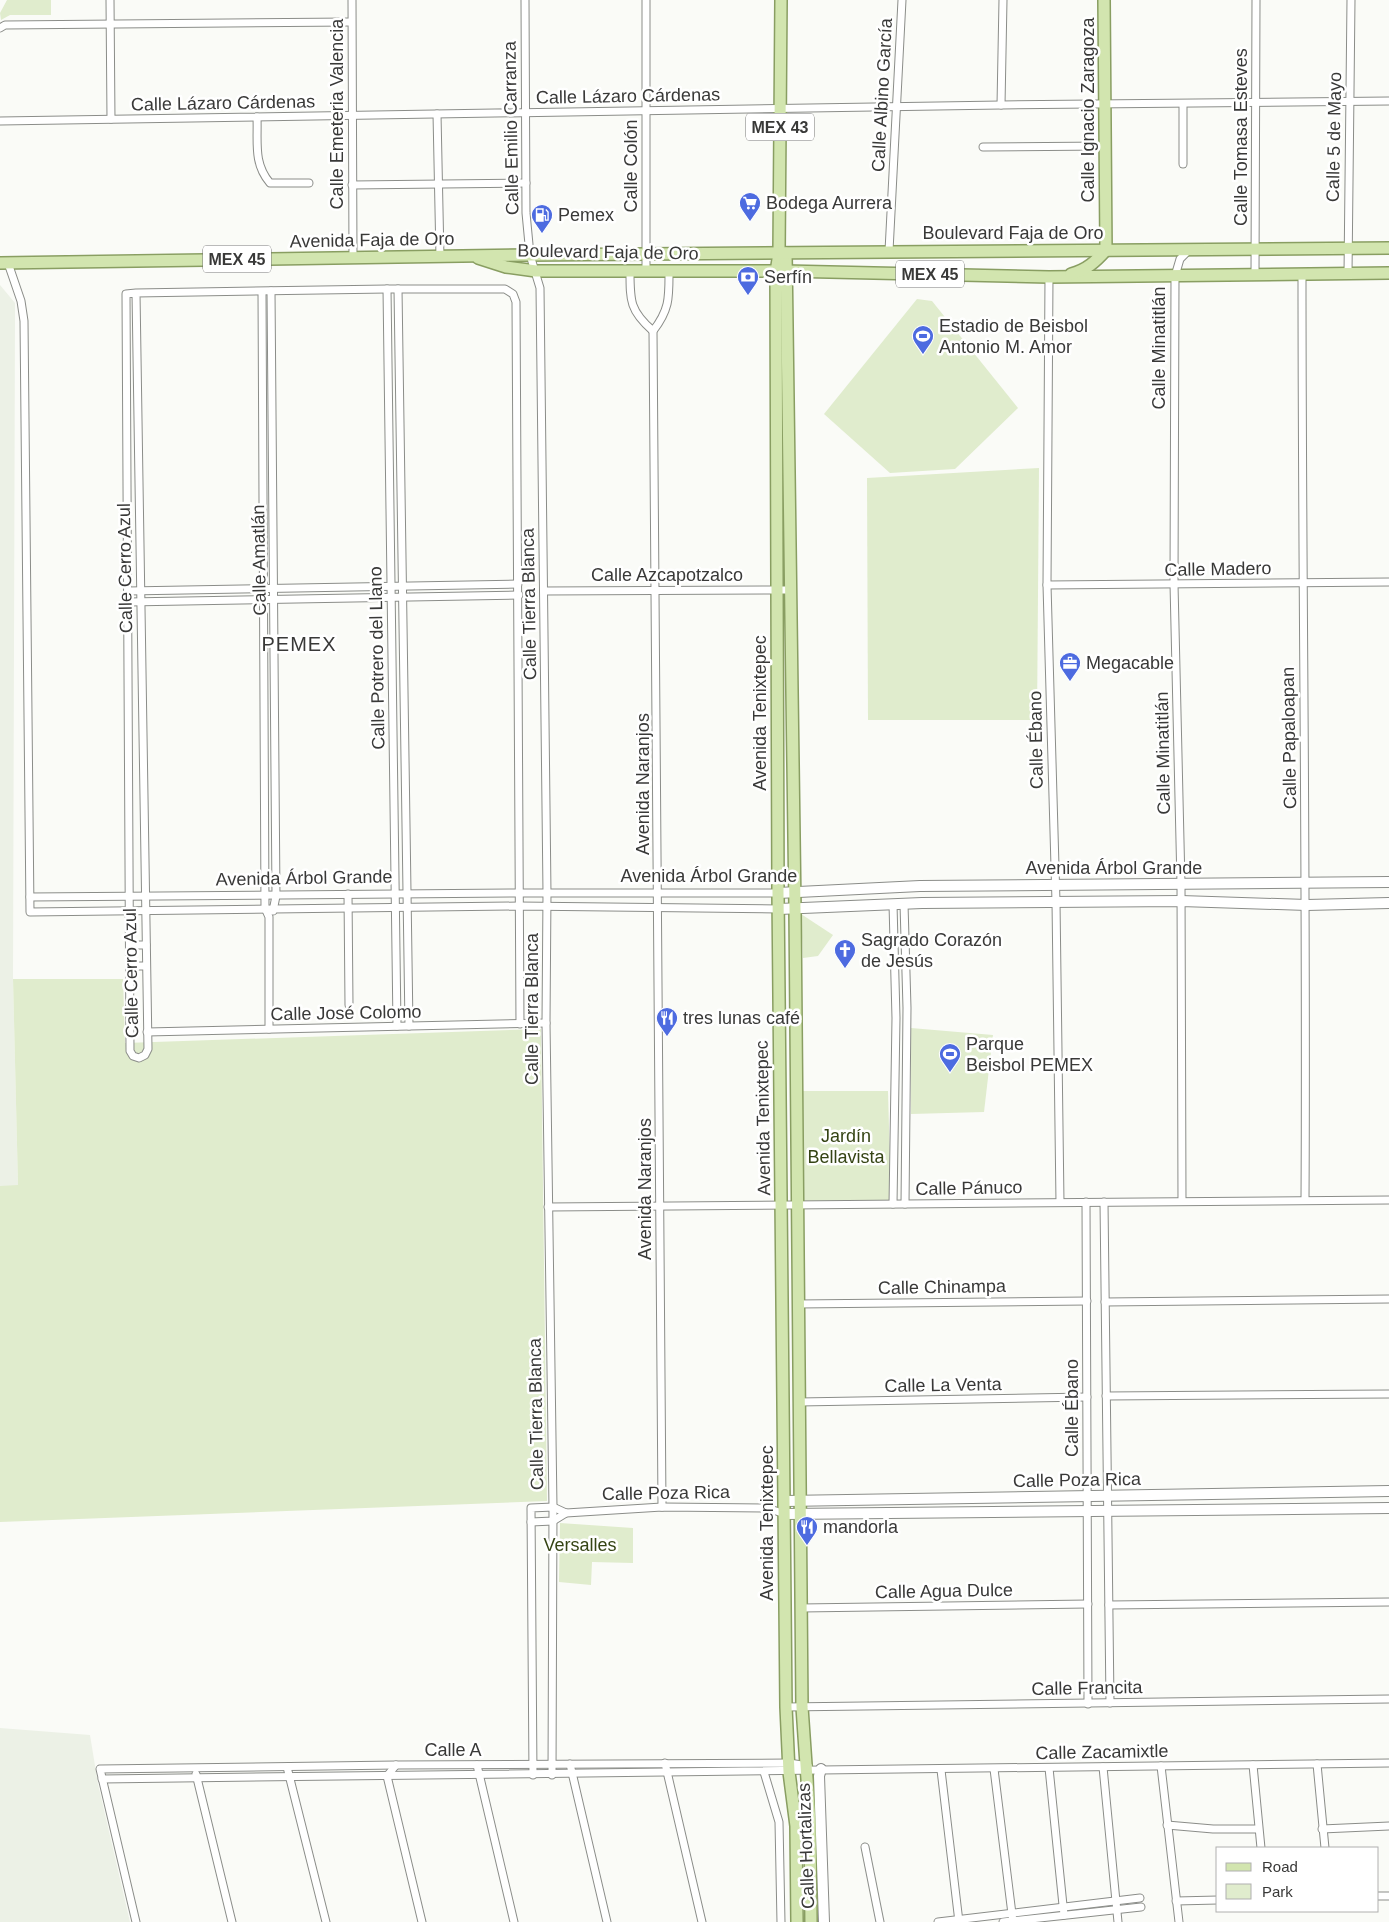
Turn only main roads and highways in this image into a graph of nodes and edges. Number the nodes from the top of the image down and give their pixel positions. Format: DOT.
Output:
graph roads {
  1 [pos="781,0"];
  2 [pos="1104,0"];
  3 [pos="1389,248"];
  4 [pos="1106,250"];
  5 [pos="783,253"];
  6 [pos="474,256"];
  7 [pos="4,263"];
  8 [pos="781,272"];
  9 [pos="1389,273"];
  10 [pos="1049,277"];
  11 [pos="782,440"];
  12 [pos="793,744"];
  13 [pos="778,745"];
  14 [pos="796,1922"];
  15 [pos="811,1922"];
  1 -- 5 [label="main road, MEX 43"];
  2 -- 4 [label="main road, Calle Ignacio Zaragoza"];
  3 -- 4 [label="main road, Boulevard Faja de Oro / MEX 45"];
  4 -- 5 [label="main road, Boulevard Faja de Oro / MEX 45"];
  4 -- 10 [label="main road"];
  5 -- 6 [label="main road, Boulevard Faja de Oro / MEX 45"];
  5 -- 8 [label="main road, Avenida Tenixtepec / MEX 43"];
  6 -- 7 [label="main road, Avenida Faja de Oro / MEX 45"];
  6 -- 8 [label="main road, Boulevard Faja de Oro / MEX 45"];
  8 -- 10 [label="main road, Boulevard Faja de Oro / MEX 45"];
  8 -- 11 [label="main road, Avenida Tenixtepec"];
  9 -- 10 [label="main road, Boulevard Faja de Oro / MEX 45"];
  11 -- 12 [label="main road, Avenida Tenixtepec"];
  11 -- 13 [label="main road, Avenida Tenixtepec"];
  12 -- 13 [label="main road"];
  12 -- 15 [label="main road, Avenida Tenixtepec"];
  13 -- 14 [label="main road, Avenida Tenixtepec"];
}
